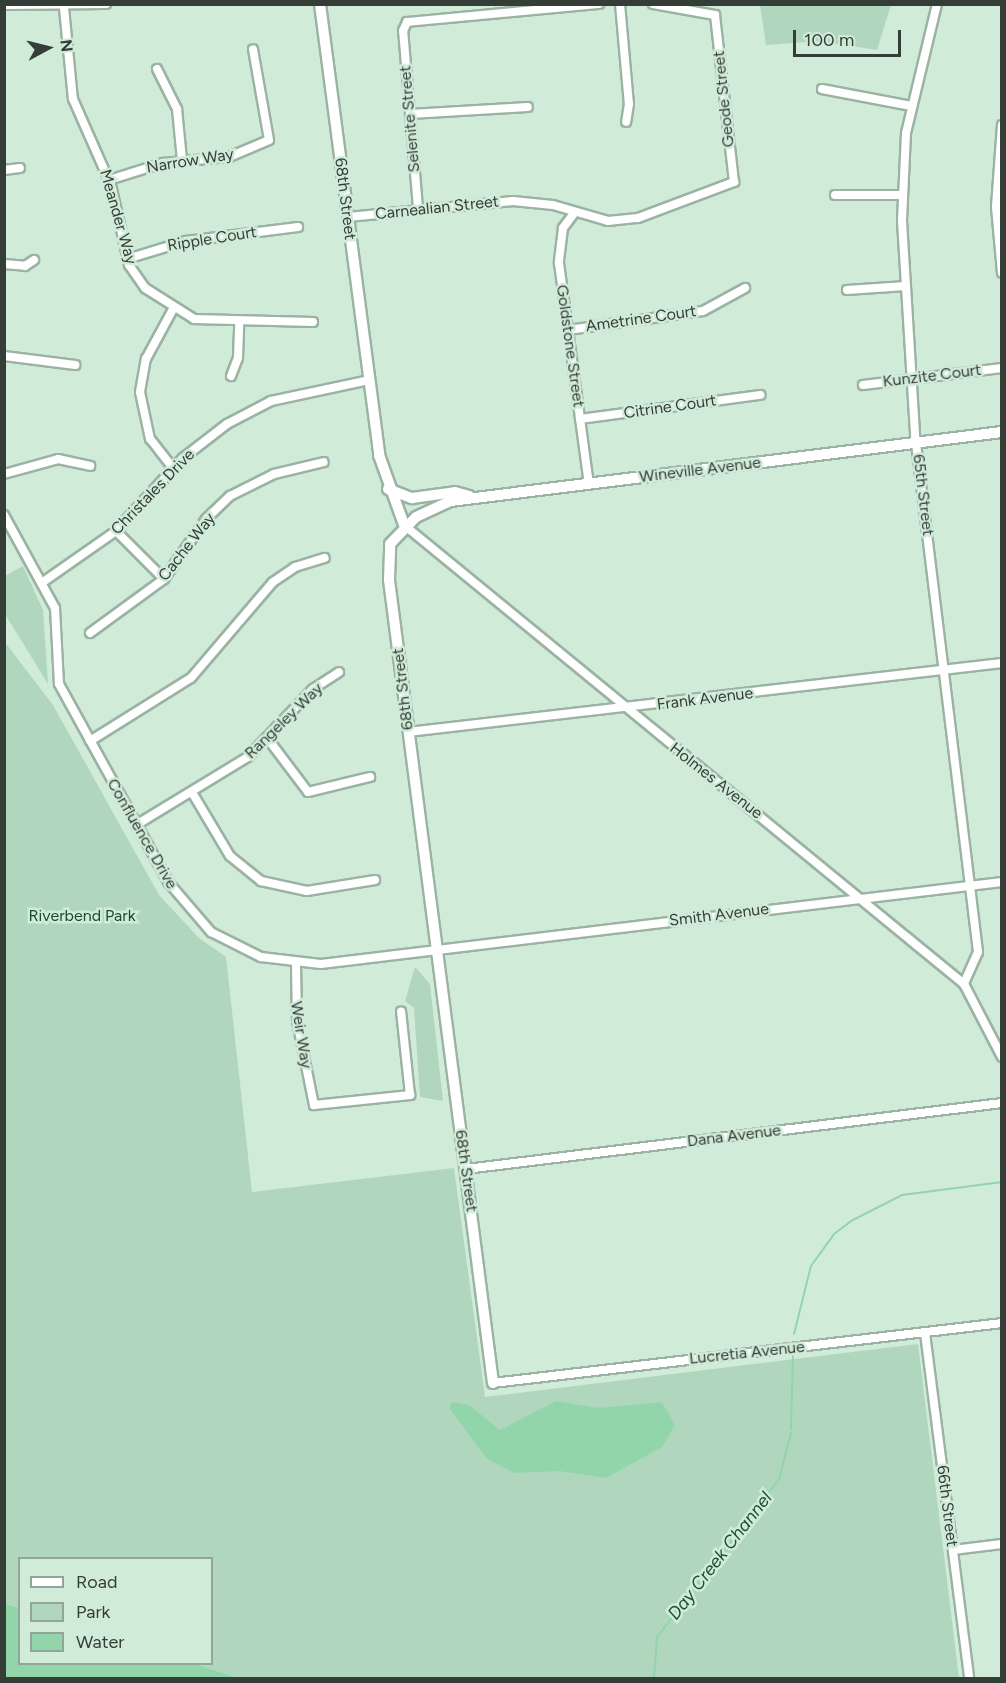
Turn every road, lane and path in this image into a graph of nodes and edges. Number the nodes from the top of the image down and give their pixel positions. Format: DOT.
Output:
graph roads {
  1 [pos="106,4"];
  2 [pos="320,4"];
  3 [pos="599,4"];
  4 [pos="620,4"];
  5 [pos="653,4"];
  6 [pos="937,4"];
  7 [pos="4,5"];
  8 [pos="64,8"];
  9 [pos="253,49"];
  10 [pos="157,69"];
  11 [pos="822,89"];
  12 [pos="911,106"];
  13 [pos="528,107"];
  14 [pos="410,114"];
  15 [pos="626,122"];
  16 [pos="1002,125"];
  17 [pos="182,160"];
  18 [pos="20,168"];
  19 [pos="4,170"];
  20 [pos="999,178"];
  21 [pos="109,180"];
  22 [pos="734,182"];
  23 [pos="835,195"];
  24 [pos="902,195"];
  25 [pos="418,208"];
  26 [pos="575,212"];
  27 [pos="348,217"];
  28 [pos="298,226"];
  29 [pos="127,259"];
  30 [pos="34,260"];
  31 [pos="4,264"];
  32 [pos="1002,273"];
  33 [pos="906,285"];
  34 [pos="745,288"];
  35 [pos="847,290"];
  36 [pos="173,309"];
  37 [pos="239,321"];
  38 [pos="313,322"];
  39 [pos="568,330"];
  40 [pos="4,356"];
  41 [pos="75,365"];
  42 [pos="1002,368"];
  43 [pos="231,376"];
  44 [pos="912,379"];
  45 [pos="369,380"];
  46 [pos="863,385"];
  47 [pos="760,395"];
  48 [pos="580,419"];
  49 [pos="1002,432"];
  50 [pos="916,442"];
  51 [pos="324,462"];
  52 [pos="90,466"];
  53 [pos="172,468"];
  54 [pos="4,474"];
  55 [pos="589,484"];
  56 [pos="388,489"];
  57 [pos="474,497"];
  58 [pos="4,515"];
  59 [pos="404,525"];
  60 [pos="117,531"];
  61 [pos="325,558"];
  62 [pos="164,579"];
  63 [pos="43,582"];
  64 [pos="90,633"];
  65 [pos="1002,663"];
  66 [pos="944,670"];
  67 [pos="339,672"];
  68 [pos="624,709"];
  69 [pos="408,732"];
  70 [pos="268,739"];
  71 [pos="90,741"];
  72 [pos="370,777"];
  73 [pos="193,794"];
  74 [pos="136,825"];
  75 [pos="375,880"];
  76 [pos="1002,882"];
  77 [pos="972,886"];
  78 [pos="862,897"];
  79 [pos="436,950"];
  80 [pos="296,965"];
  81 [pos="964,984"];
  82 [pos="401,1011"];
  83 [pos="1002,1057"];
  84 [pos="1002,1103"];
  85 [pos="466,1169"];
  86 [pos="1002,1323"];
  87 [pos="925,1333"];
  88 [pos="493,1383"];
  89 [pos="1002,1544"];
  90 [pos="953,1550"];
  91 [pos="969,1678"];
  1 -- 8 [label="street"];
  2 -- 27 [label="street, 68th Street"];
  3 -- 14 [label="street, Selenite Street"];
  4 -- 15 [label="street"];
  5 -- 22 [label="street, Geode Street"];
  6 -- 12 [label="street, 65th Street"];
  7 -- 8 [label="street"];
  8 -- 21 [label="street, Meander Way"];
  9 -- 17 [label="street, Narrow Way"];
  10 -- 17 [label="street"];
  11 -- 12 [label="street"];
  12 -- 24 [label="street, 65th Street"];
  13 -- 14 [label="street"];
  14 -- 25 [label="street, Selenite Street"];
  16 -- 20 [label="street"];
  17 -- 21 [label="street, Narrow Way"];
  18 -- 19 [label="street"];
  20 -- 32 [label="street"];
  21 -- 29 [label="street, Meander Way"];
  22 -- 26 [label="street, Carnealian Street"];
  23 -- 24 [label="street"];
  24 -- 33 [label="street, 65th Street"];
  25 -- 26 [label="street, Carnealian Street"];
  25 -- 27 [label="street, Carnealian Street"];
  26 -- 39 [label="street, Goldstone Street"];
  27 -- 45 [label="street, 68th Street"];
  28 -- 29 [label="street, Ripple Court"];
  29 -- 36 [label="street, Meander Way"];
  30 -- 31 [label="street"];
  33 -- 35 [label="street"];
  33 -- 44 [label="street, 65th Street"];
  34 -- 39 [label="street, Ametrine Court"];
  36 -- 37 [label="street, Meander Way"];
  36 -- 53 [label="street"];
  37 -- 38 [label="street, Meander Way"];
  37 -- 43 [label="street"];
  39 -- 48 [label="street, Goldstone Street"];
  40 -- 41 [label="street"];
  42 -- 44 [label="street, Kunzite Court"];
  44 -- 46 [label="street, Kunzite Court"];
  44 -- 50 [label="street, 65th Street"];
  45 -- 53 [label="street, Christales Drive"];
  45 -- 56 [label="street, 68th Street"];
  47 -- 48 [label="street, Citrine Court"];
  48 -- 55 [label="street, Goldstone Street"];
  49 -- 50 [label="street, Wineville Avenue"];
  50 -- 55 [label="street, Wineville Avenue"];
  50 -- 66 [label="street, 65th Street"];
  51 -- 62 [label="street, Cache Way"];
  52 -- 54 [label="street"];
  53 -- 60 [label="street, Christales Drive"];
  55 -- 57 [label="street, Wineville Avenue"];
  56 -- 57 [label="street"];
  56 -- 59 [label="street, 68th Street"];
  57 -- 59 [label="street, Wineville Avenue"];
  58 -- 63 [label="street, Confluence Drive"];
  59 -- 68 [label="street, Holmes Avenue"];
  59 -- 69 [label="street, 68th Street"];
  60 -- 62 [label="street"];
  60 -- 63 [label="street, Christales Drive"];
  61 -- 71 [label="street"];
  62 -- 64 [label="street, Cache Way"];
  63 -- 71 [label="street, Confluence Drive"];
  65 -- 66 [label="street, Frank Avenue"];
  66 -- 68 [label="street, Frank Avenue"];
  66 -- 77 [label="street, 65th Street"];
  67 -- 70 [label="street, Rangeley Way"];
  68 -- 69 [label="street, Frank Avenue"];
  68 -- 78 [label="street, Holmes Avenue"];
  69 -- 79 [label="street, 68th Street"];
  70 -- 72 [label="street"];
  70 -- 73 [label="street, Rangeley Way"];
  71 -- 74 [label="street, Confluence Drive"];
  73 -- 74 [label="street, Rangeley Way"];
  73 -- 75 [label="street"];
  74 -- 80 [label="street, Confluence Drive"];
  76 -- 77 [label="street, Smith Avenue"];
  77 -- 78 [label="street, Smith Avenue"];
  77 -- 81 [label="street, 65th Street"];
  78 -- 79 [label="street, Smith Avenue"];
  78 -- 81 [label="street, Holmes Avenue"];
  79 -- 80 [label="street, Confluence Drive"];
  79 -- 85 [label="street, 68th Street"];
  80 -- 82 [label="street, Weir Way"];
  81 -- 83 [label="street, Holmes Avenue"];
  84 -- 85 [label="street, Dana Avenue"];
  85 -- 88 [label="street, 68th Street"];
  86 -- 87 [label="street, Lucretia Avenue"];
  87 -- 88 [label="street, Lucretia Avenue"];
  87 -- 90 [label="street, 66th Street"];
  89 -- 90 [label="street"];
  90 -- 91 [label="street, 66th Street"];
}
